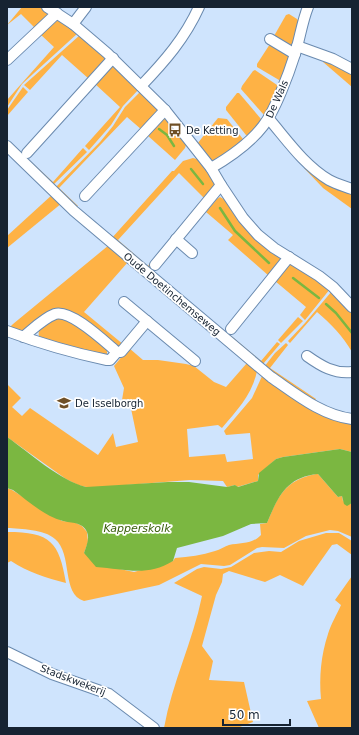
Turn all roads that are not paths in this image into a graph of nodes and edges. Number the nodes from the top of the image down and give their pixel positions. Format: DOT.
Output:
graph roads {
  1 [pos="47,7"];
  2 [pos="86,7"];
  3 [pos="199,7"];
  4 [pos="308,7"];
  5 [pos="57,13"];
  6 [pos="73,24"];
  7 [pos="270,39"];
  8 [pos="296,50"];
  9 [pos="113,58"];
  10 [pos="7,60"];
  11 [pos="352,69"];
  12 [pos="142,86"];
  13 [pos="165,110"];
  14 [pos="268,119"];
  15 [pos="7,146"];
  16 [pos="27,153"];
  17 [pos="211,168"];
  18 [pos="221,185"];
  19 [pos="352,189"];
  20 [pos="85,196"];
  21 [pos="176,240"];
  22 [pos="192,253"];
  23 [pos="289,257"];
  24 [pos="154,266"];
  25 [pos="124,302"];
  26 [pos="352,307"];
  27 [pos="147,321"];
  28 [pos="231,329"];
  29 [pos="7,331"];
  30 [pos="23,337"];
  31 [pos="116,352"];
  32 [pos="307,356"];
  33 [pos="196,361"];
  34 [pos="352,372"];
  35 [pos="352,419"];
  36 [pos="7,652"];
  37 [pos="154,728"];
  1 -- 5 [label="street"];
  2 -- 6 [label="street"];
  3 -- 12 [label="street"];
  4 -- 8 [label="street, De Wals"];
  5 -- 6 [label="street"];
  5 -- 10 [label="street"];
  6 -- 9 [label="street"];
  7 -- 8 [label="street"];
  8 -- 11 [label="street"];
  8 -- 14 [label="street, De Wals"];
  9 -- 12 [label="street"];
  9 -- 16 [label="street"];
  12 -- 13 [label="street"];
  13 -- 17 [label="street"];
  13 -- 20 [label="street"];
  14 -- 17 [label="street, De Wals"];
  14 -- 19 [label="street"];
  15 -- 35 [label="street, Oude Doetinchemseweg"];
  17 -- 18 [label="street"];
  18 -- 21 [label="street"];
  18 -- 23 [label="street"];
  21 -- 22 [label="street"];
  21 -- 24 [label="street"];
  23 -- 26 [label="street"];
  23 -- 28 [label="street"];
  25 -- 27 [label="street"];
  27 -- 31 [label="street"];
  27 -- 33 [label="street"];
  29 -- 30 [label="street"];
  30 -- 31 [label="street"];
  30 -- 31 [label="street"];
  32 -- 34 [label="street"];
  36 -- 37 [label="street, Stadskwekerij"];
}
